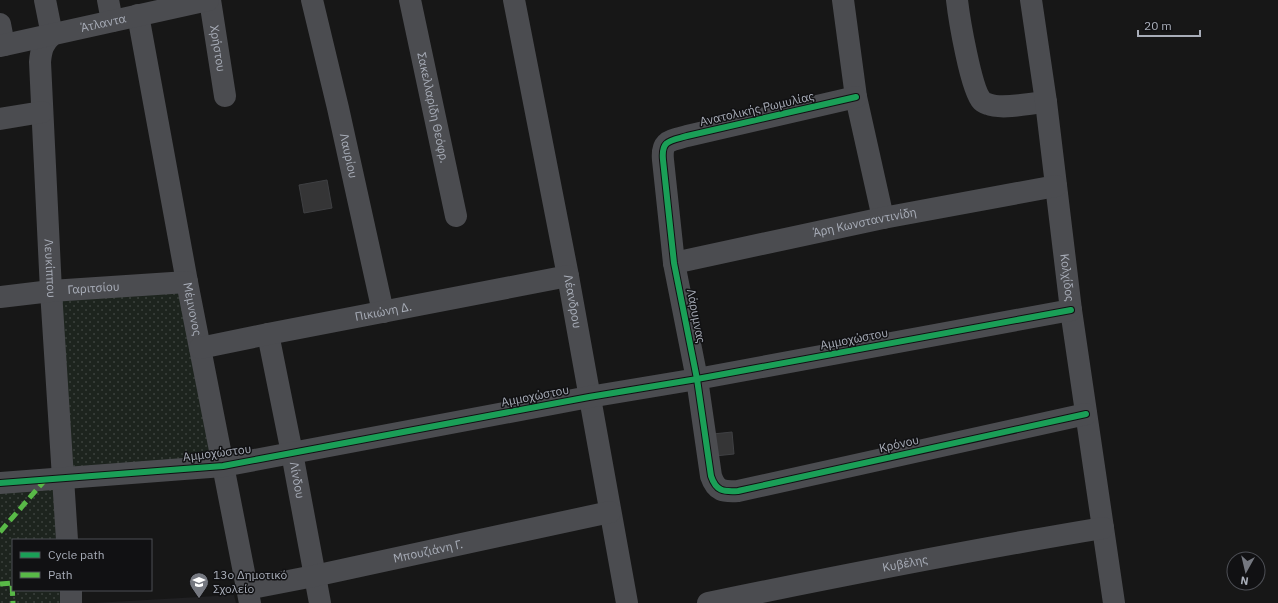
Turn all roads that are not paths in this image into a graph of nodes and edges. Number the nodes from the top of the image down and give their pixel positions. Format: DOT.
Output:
graph roads {
  1 [pos="45,0"];
  2 [pos="108,0"];
  3 [pos="209,0"];
  4 [pos="312,0"];
  5 [pos="410,0"];
  6 [pos="514,0"];
  7 [pos="843,0"];
  8 [pos="957,0"];
  9 [pos="1031,0"];
  10 [pos="138,15"];
  11 [pos="112,21"];
  12 [pos="52,35"];
  13 [pos="1,39"];
  14 [pos="225,96"];
  15 [pos="856,97"];
  16 [pos="1046,102"];
  17 [pos="42,112"];
  18 [pos="0,119"];
  19 [pos="664,146"];
  20 [pos="1056,186"];
  21 [pos="456,216"];
  22 [pos="883,218"];
  23 [pos="674,263"];
  24 [pos="568,276"];
  25 [pos="187,282"];
  26 [pos="51,292"];
  27 [pos="0,296"];
  28 [pos="1071,310"];
  29 [pos="383,312"];
  30 [pos="268,334"];
  31 [pos="200,348"];
  32 [pos="697,379"];
  33 [pos="589,397"];
  34 [pos="1086,414"];
  35 [pos="292,453"];
  36 [pos="223,466"];
  37 [pos="63,479"];
  38 [pos="0,483"];
  39 [pos="717,489"];
  40 [pos="610,512"];
  41 [pos="1103,528"];
  42 [pos="67,539"];
  43 [pos="314,576"];
  44 [pos="71,591"];
  45 [pos="248,596"];
  46 [pos="736,600"];
  47 [pos="72,603"];
  48 [pos="320,603"];
  49 [pos="627,603"];
  50 [pos="708,603"];
  51 [pos="1114,603"];
  1 -- 12 [label="street"];
  2 -- 11 [label="street"];
  3 -- 10 [label="street, Άτλαντα"];
  3 -- 14 [label="street, Χρήστου"];
  4 -- 29 [label="street, Λαυρίου"];
  5 -- 21 [label="street, Σακελλαρίδη Θεόφρ."];
  6 -- 24 [label="street, Λέανδρου"];
  7 -- 15 [label="street"];
  8 -- 16 [label="street"];
  9 -- 16 [label="street, Κολχίδος"];
  10 -- 11 [label="street, Άτλαντα"];
  10 -- 25 [label="street, Μέμνονος"];
  11 -- 12 [label="street, Άτλαντα"];
  12 -- 13 [label="street, Άτλαντα"];
  12 -- 17 [label="street, Λευκίππου"];
  15 -- 19 [label="street, Ανατολικής Ρωμυλίας"];
  15 -- 22 [label="street"];
  16 -- 20 [label="street, Κολχίδος"];
  17 -- 18 [label="street"];
  17 -- 26 [label="street, Λευκίππου"];
  19 -- 23 [label="street, Λάρυμνας"];
  20 -- 22 [label="street, Άρη Κωνσταντινίδη"];
  20 -- 28 [label="street, Κολχίδος"];
  22 -- 23 [label="street, Άρη Κωνσταντινίδη"];
  23 -- 32 [label="street, Λάρυμνας"];
  24 -- 29 [label="street, Πικιώνη Δ."];
  24 -- 33 [label="street, Λέανδρου"];
  25 -- 26 [label="street, Γαριτσίου"];
  25 -- 31 [label="street, Μέμνονος"];
  26 -- 27 [label="street, Γαριτσίου"];
  26 -- 37 [label="street, Λευκίππου"];
  28 -- 32 [label="street, Αμμοχώστου"];
  28 -- 34 [label="street, Κολχίδος"];
  29 -- 30 [label="street, Πικιώνη Δ."];
  30 -- 31 [label="street, Πικιώνη Δ."];
  30 -- 35 [label="street, Λίνδου"];
  31 -- 36 [label="street, Μέμνονος"];
  32 -- 33 [label="street, Αμμοχώστου"];
  32 -- 39 [label="street, Λάρυμνας"];
  33 -- 35 [label="street, Αμμοχώστου"];
  33 -- 40 [label="street, Λέανδρου"];
  34 -- 39 [label="street, Κρόνου"];
  34 -- 41 [label="street, Κολχίδος"];
  35 -- 36 [label="street, Αμμοχώστου"];
  35 -- 43 [label="street, Λίνδου"];
  36 -- 37 [label="street, Αμμοχώστου"];
  36 -- 45 [label="street, Μέμνονος"];
  37 -- 38 [label="street, Αμμοχώστου"];
  37 -- 42 [label="street, Λευκίππου"];
  40 -- 43 [label="street, Μπουζιάνη Γ."];
  40 -- 49 [label="street, Λέανδρου"];
  41 -- 46 [label="street, Κυβέλης"];
  41 -- 51 [label="street, Κολχίδος"];
  43 -- 45 [label="street, Μπουζιάνη Γ."];
  43 -- 48 [label="street, Λίνδου"];
  44 -- 47 [label="street"];
  46 -- 50 [label="street, Κυβέλης"];
}
